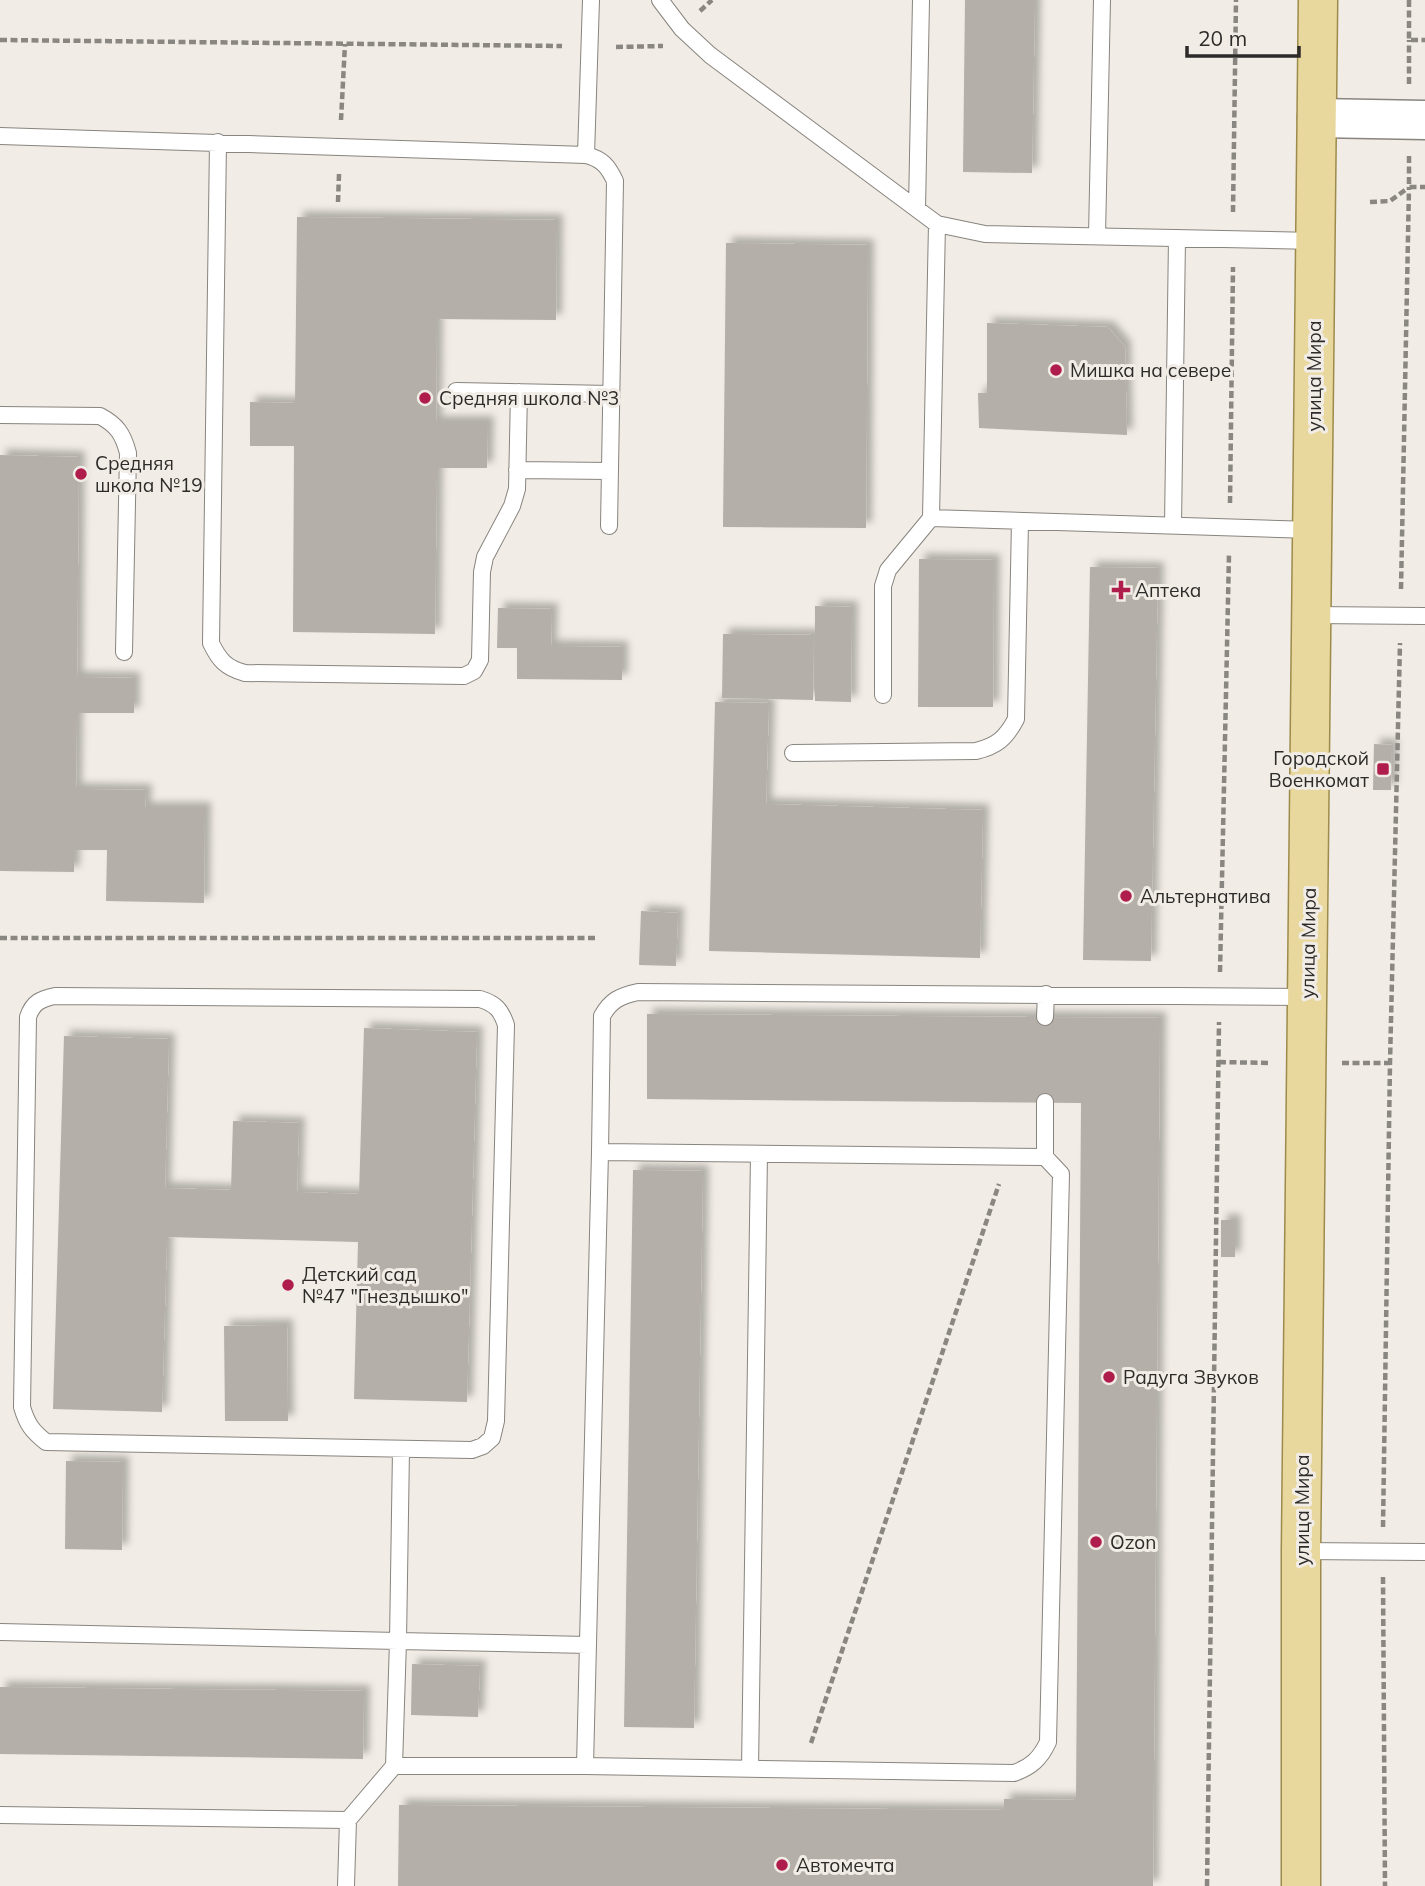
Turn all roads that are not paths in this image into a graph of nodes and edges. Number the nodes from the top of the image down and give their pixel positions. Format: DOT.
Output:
graph roads {
  1 [pos="591,0"];
  2 [pos="660,0"];
  3 [pos="921,0"];
  4 [pos="1102,0"];
  5 [pos="1318,0"];
  6 [pos="1317,118"];
  7 [pos="1425,120"];
  8 [pos="0,136"];
  9 [pos="218,142"];
  10 [pos="586,155"];
  11 [pos="917,209"];
  12 [pos="937,223"];
  13 [pos="1097,236"];
  14 [pos="1177,238"];
  15 [pos="1315,241"];
  16 [pos="456,391"];
  17 [pos="519,392"];
  18 [pos="611,394"];
  19 [pos="0,415"];
  20 [pos="517,470"];
  21 [pos="610,471"];
  22 [pos="930,518"];
  23 [pos="1020,521"];
  24 [pos="609,526"];
  25 [pos="1173,526"];
  26 [pos="1313,530"];
  27 [pos="1311,615"];
  28 [pos="1425,616"];
  29 [pos="124,652"];
  30 [pos="883,695"];
  31 [pos="793,753"];
  32 [pos="1046,994"];
  33 [pos="1308,997"];
  34 [pos="1045,1017"];
  35 [pos="1045,1102"];
  36 [pos="600,1152"];
  37 [pos="759,1154"];
  38 [pos="1045,1157"];
  39 [pos="401,1450"];
  40 [pos="1301,1551"];
  41 [pos="1425,1552"];
  42 [pos="0,1632"];
  43 [pos="398,1641"];
  44 [pos="588,1645"];
  45 [pos="394,1766"];
  46 [pos="585,1766"];
  47 [pos="750,1769"];
  48 [pos="0,1815"];
  49 [pos="348,1820"];
  50 [pos="346,1886"];
  51 [pos="1301,1886"];
  1 -- 10 [label="lane"];
  2 -- 11 [label="lane"];
  3 -- 11 [label="lane"];
  4 -- 13 [label="lane"];
  5 -- 6 [label="main road, улица Мира"];
  6 -- 7 [label="street"];
  6 -- 15 [label="main road, улица Мира"];
  8 -- 9 [label="lane"];
  9 -- 10 [label="lane"];
  9 -- 20 [label="lane"];
  10 -- 18 [label="lane"];
  11 -- 12 [label="lane"];
  12 -- 13 [label="lane"];
  12 -- 22 [label="lane"];
  13 -- 14 [label="lane"];
  14 -- 15 [label="lane"];
  14 -- 25 [label="lane"];
  15 -- 26 [label="main road, улица Мира"];
  16 -- 17 [label="lane"];
  17 -- 18 [label="lane"];
  17 -- 20 [label="lane"];
  18 -- 21 [label="lane"];
  19 -- 29 [label="lane"];
  20 -- 21 [label="lane"];
  21 -- 24 [label="lane"];
  22 -- 23 [label="lane"];
  22 -- 30 [label="lane"];
  23 -- 25 [label="lane"];
  23 -- 31 [label="lane"];
  25 -- 26 [label="lane"];
  26 -- 27 [label="main road, улица Мира"];
  27 -- 28 [label="lane"];
  27 -- 33 [label="main road, улица Мира"];
  32 -- 33 [label="lane"];
  32 -- 34 [label="lane"];
  32 -- 36 [label="lane"];
  33 -- 40 [label="main road, улица Мира"];
  35 -- 38 [label="lane"];
  36 -- 37 [label="lane"];
  36 -- 44 [label="lane"];
  37 -- 38 [label="lane"];
  37 -- 47 [label="lane"];
  38 -- 47 [label="lane"];
  39 -- 39 [label="lane"];
  39 -- 43 [label="lane"];
  40 -- 41 [label="lane"];
  40 -- 51 [label="main road, улица Мира"];
  42 -- 43 [label="lane"];
  43 -- 44 [label="lane"];
  43 -- 45 [label="lane"];
  44 -- 46 [label="lane"];
  45 -- 46 [label="lane"];
  45 -- 49 [label="lane"];
  46 -- 47 [label="lane"];
  48 -- 49 [label="lane"];
  49 -- 50 [label="lane"];
}
